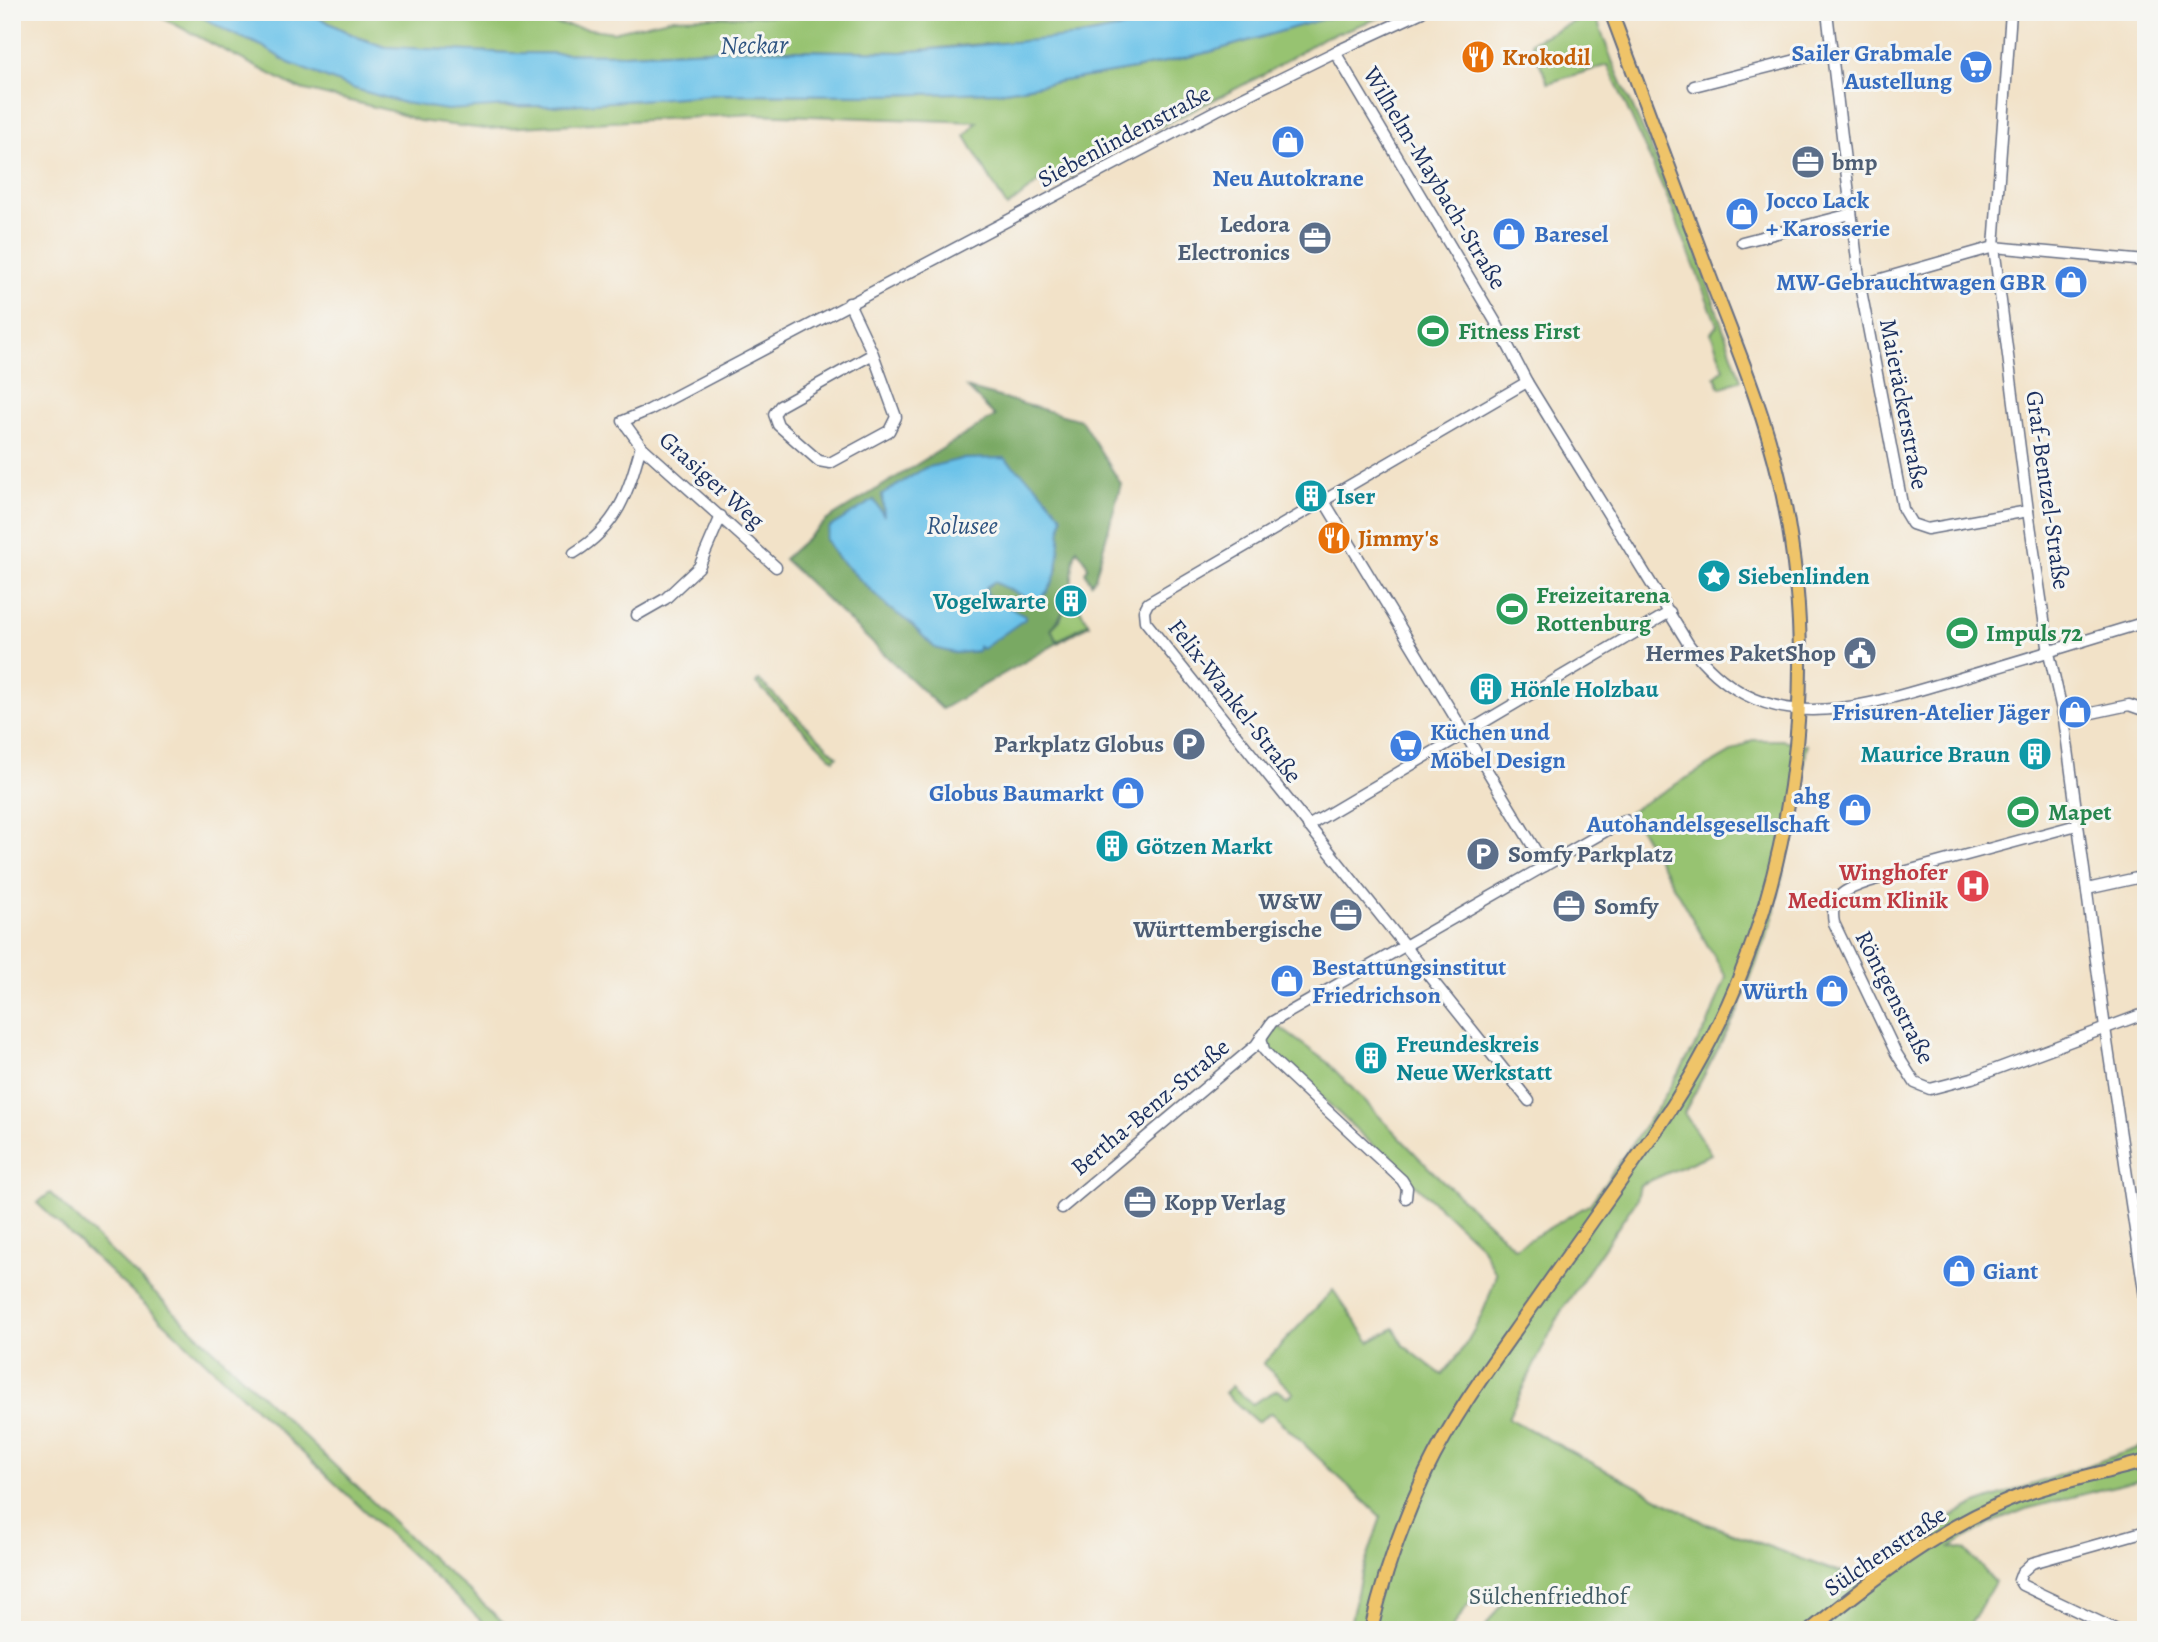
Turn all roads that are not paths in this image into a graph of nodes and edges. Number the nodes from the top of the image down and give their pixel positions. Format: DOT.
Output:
graph roads {
  1 [pos="1422,12"];
  2 [pos="1611,12"];
  3 [pos="1827,12"];
  4 [pos="2011,12"];
  5 [pos="1335,51"];
  6 [pos="1831,51"];
  7 [pos="1694,86"];
  8 [pos="1851,214"];
  9 [pos="1742,242"];
  10 [pos="1994,247"];
  11 [pos="2146,261"];
  12 [pos="1860,285"];
  13 [pos="849,303"];
  14 [pos="873,354"];
  15 [pos="1527,383"];
  16 [pos="623,421"];
  17 [pos="641,446"];
  18 [pos="1324,501"];
  19 [pos="2028,511"];
  20 [pos="721,516"];
  21 [pos="575,553"];
  22 [pos="776,567"];
  23 [pos="1670,612"];
  24 [pos="637,615"];
  25 [pos="2146,622"];
  26 [pos="2049,653"];
  27 [pos="1799,710"];
  28 [pos="2146,711"];
  29 [pos="2064,719"];
  30 [pos="1464,734"];
  31 [pos="1625,820"];
  32 [pos="2077,825"];
  33 [pos="1308,826"];
  34 [pos="1545,866"];
  35 [pos="2146,876"];
  36 [pos="2087,889"];
  37 [pos="1406,947"];
  38 [pos="2146,1013"];
  39 [pos="2105,1028"];
  40 [pos="1262,1035"];
  41 [pos="1529,1101"];
  42 [pos="1406,1198"];
  43 [pos="1062,1208"];
  44 [pos="2146,1304"];
  45 [pos="2146,1461"];
  46 [pos="2146,1531"];
  47 [pos="1371,1630"];
  48 [pos="1811,1630"];
  49 [pos="2117,1630"];
  1 -- 5 [label="street, Siebenlindenstraße"];
  2 -- 27 [label="main road"];
  3 -- 6 [label="street, Maieräckerstraße"];
  4 -- 10 [label="street, Graf-Bentzel-Straße"];
  5 -- 13 [label="street, Siebenlindenstraße"];
  5 -- 15 [label="street, Wilhelm-Maybach-Straße"];
  6 -- 7 [label="street"];
  6 -- 8 [label="street, Maieräckerstraße"];
  8 -- 9 [label="street"];
  8 -- 12 [label="street, Maieräckerstraße"];
  10 -- 11 [label="street"];
  10 -- 12 [label="street"];
  10 -- 19 [label="street, Graf-Bentzel-Straße"];
  12 -- 19 [label="street, Maieräckerstraße"];
  13 -- 14 [label="street"];
  13 -- 16 [label="street, Siebenlindenstraße"];
  14 -- 14 [label="street"];
  15 -- 18 [label="street, Felix-Wankel-Straße"];
  15 -- 23 [label="street, Wilhelm-Maybach-Straße"];
  16 -- 17 [label="street, Grasiger Weg"];
  17 -- 20 [label="street, Grasiger Weg"];
  17 -- 21 [label="street"];
  18 -- 30 [label="street"];
  18 -- 33 [label="street, Felix-Wankel-Straße"];
  19 -- 26 [label="street, Graf-Bentzel-Straße"];
  20 -- 22 [label="street, Grasiger Weg"];
  20 -- 24 [label="street"];
  23 -- 27 [label="street, Wilhelm-Maybach-Straße"];
  23 -- 30 [label="street"];
  25 -- 26 [label="street, Wilhelm-Maybach-Straße"];
  26 -- 27 [label="street, Wilhelm-Maybach-Straße"];
  26 -- 29 [label="street, Graf-Bentzel-Straße"];
  27 -- 47 [label="main road"];
  28 -- 29 [label="street"];
  29 -- 32 [label="street, Graf-Bentzel-Straße"];
  30 -- 33 [label="street"];
  30 -- 34 [label="street"];
  31 -- 34 [label="street"];
  32 -- 36 [label="street, Graf-Bentzel-Straße"];
  32 -- 39 [label="street, Röntgenstraße"];
  33 -- 37 [label="street, Felix-Wankel-Straße"];
  34 -- 37 [label="street"];
  35 -- 36 [label="street"];
  36 -- 39 [label="street, Graf-Bentzel-Straße"];
  37 -- 40 [label="street, Bertha-Benz-Straße"];
  37 -- 41 [label="street, Felix-Wankel-Straße"];
  38 -- 39 [label="street, Röntgenstraße"];
  39 -- 44 [label="street, Graf-Bentzel-Straße"];
  40 -- 42 [label="street, Bertha-Benz-Straße"];
  40 -- 43 [label="street, Bertha-Benz-Straße"];
  45 -- 48 [label="main road, Sülchenstraße"];
  46 -- 49 [label="street"];
}
